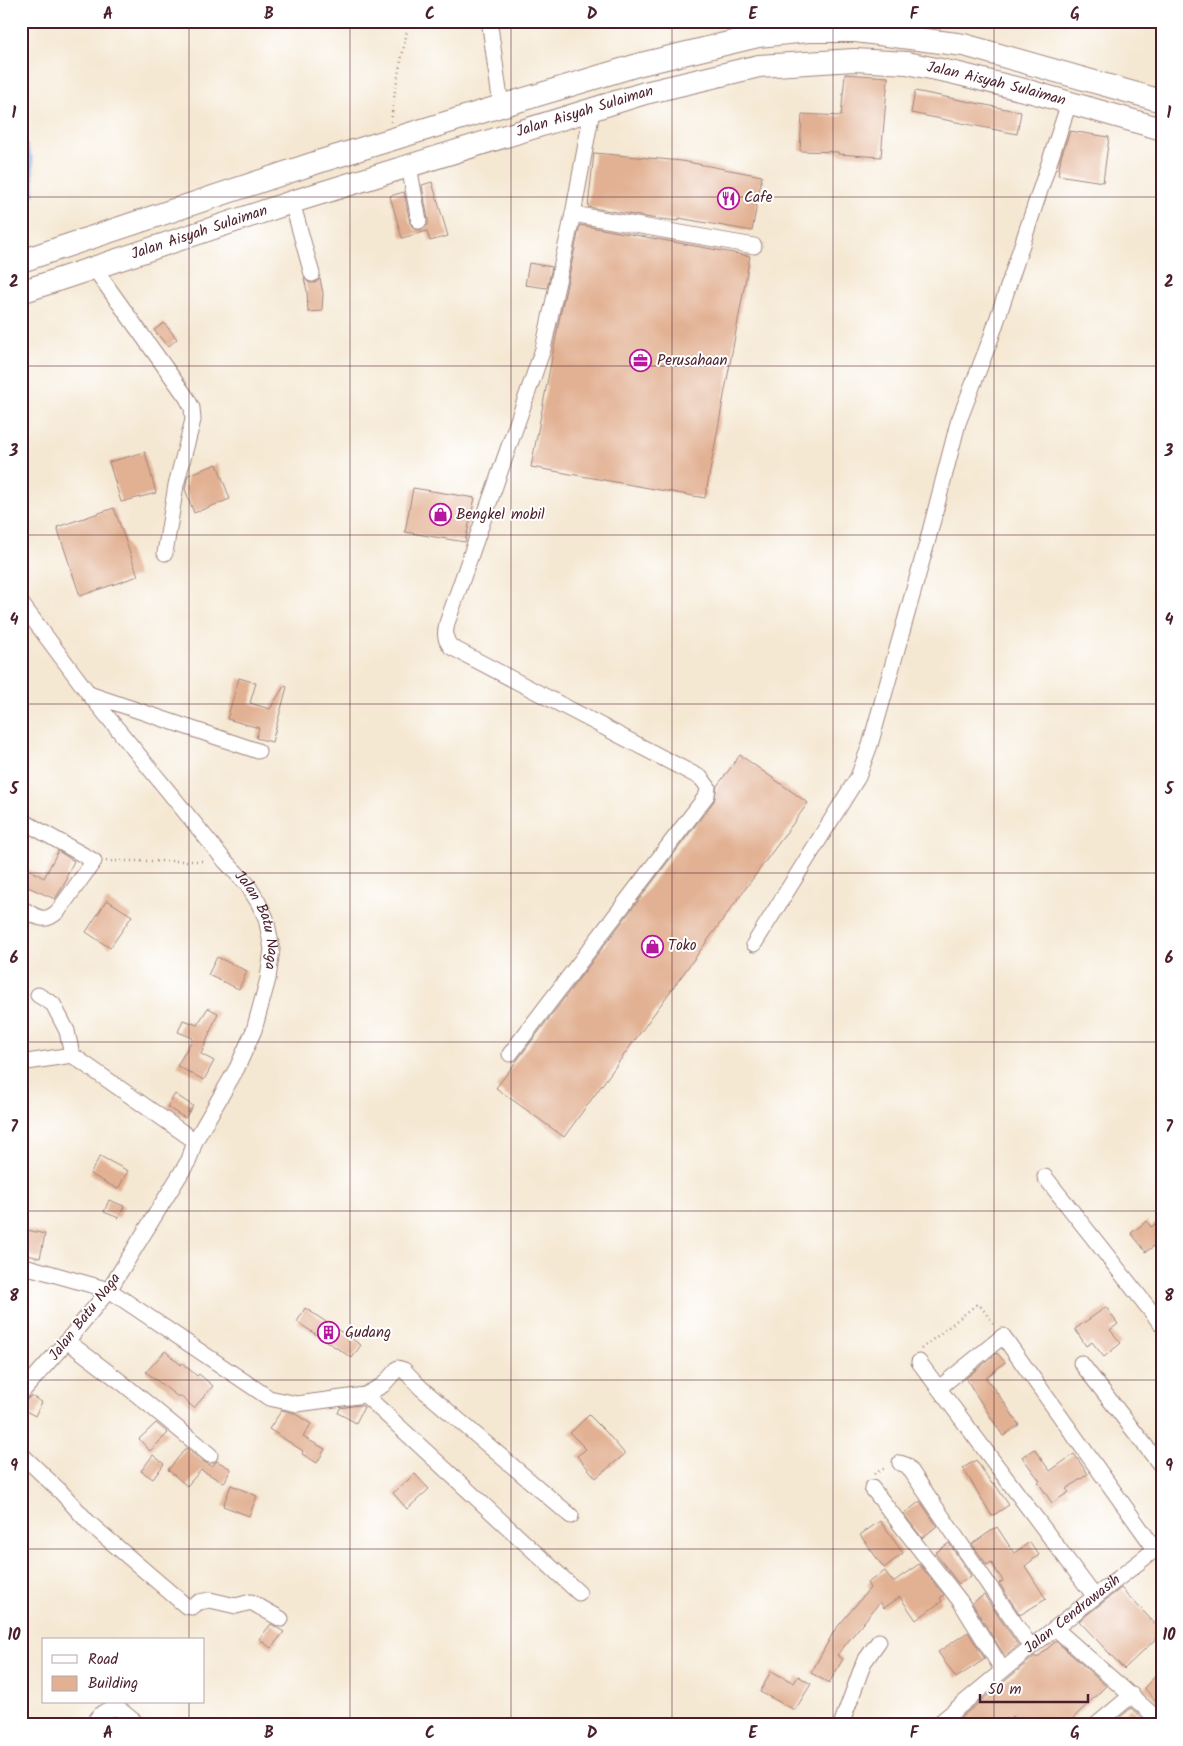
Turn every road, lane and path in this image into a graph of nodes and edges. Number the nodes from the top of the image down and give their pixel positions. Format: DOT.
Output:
graph roads {
  1 [pos="409,21"];
  2 [pos="490,26"];
  3 [pos="1162,101"];
  4 [pos="1069,103"];
  5 [pos="501,106"];
  6 [pos="592,111"];
  7 [pos="1162,129"];
  8 [pos="388,141"];
  9 [pos="409,166"];
  10 [pos="292,202"];
  11 [pos="573,214"];
  12 [pos="419,221"];
  13 [pos="754,246"];
  14 [pos="21,261"];
  15 [pos="94,268"];
  16 [pos="312,274"];
  17 [pos="21,292"];
  18 [pos="165,553"];
  19 [pos="21,603"];
  20 [pos="89,694"];
  21 [pos="258,751"];
  22 [pos="21,820"];
  23 [pos="94,861"];
  24 [pos="225,861"];
  25 [pos="21,908"];
  26 [pos="754,944"];
  27 [pos="38,996"];
  28 [pos="510,1054"];
  29 [pos="72,1055"];
  30 [pos="21,1063"];
  31 [pos="195,1141"];
  32 [pos="1045,1177"];
  33 [pos="21,1265"];
  34 [pos="109,1290"];
  35 [pos="1162,1324"];
  36 [pos="1003,1336"];
  37 [pos="67,1341"];
  38 [pos="918,1362"];
  39 [pos="1081,1363"];
  40 [pos="940,1388"];
  41 [pos="21,1393"];
  42 [pos="365,1395"];
  43 [pos="21,1454"];
  44 [pos="210,1455"];
  45 [pos="900,1463"];
  46 [pos="1162,1467"];
  47 [pos="872,1488"];
  48 [pos="571,1516"];
  49 [pos="1158,1546"];
  50 [pos="579,1593"];
  51 [pos="1095,1597"];
  52 [pos="281,1619"];
  53 [pos="1056,1628"];
  54 [pos="879,1641"];
  55 [pos="1031,1647"];
  56 [pos="1002,1670"];
  57 [pos="1132,1695"];
  58 [pos="1162,1723"];
  59 [pos="92,1725"];
  60 [pos="139,1725"];
  61 [pos="841,1725"];
  62 [pos="937,1725"];
  63 [pos="1096,1725"];
  1 -- 8 [label="path"];
  2 -- 5 [label="street"];
  3 -- 5 [label="highway, Jalan Aisyah Sulaiman"];
  4 -- 6 [label="highway, Jalan Aisyah Sulaiman"];
  4 -- 7 [label="highway, Jalan Aisyah Sulaiman"];
  4 -- 26 [label="street"];
  5 -- 8 [label="highway, Jalan Aisyah Sulaiman"];
  6 -- 9 [label="highway, Jalan Aisyah Sulaiman"];
  6 -- 11 [label="street"];
  8 -- 14 [label="highway, Jalan Aisyah Sulaiman"];
  9 -- 10 [label="highway, Jalan Aisyah Sulaiman"];
  9 -- 12 [label="street"];
  10 -- 15 [label="highway, Jalan Aisyah Sulaiman"];
  10 -- 16 [label="street"];
  11 -- 13 [label="street"];
  11 -- 28 [label="street"];
  15 -- 17 [label="highway, Jalan Aisyah Sulaiman"];
  15 -- 18 [label="street"];
  19 -- 20 [label="street, Jalan Batu Naga"];
  20 -- 21 [label="street"];
  20 -- 24 [label="street, Jalan Batu Naga"];
  22 -- 23 [label="street"];
  23 -- 24 [label="path"];
  23 -- 25 [label="street"];
  24 -- 31 [label="street, Jalan Batu Naga"];
  27 -- 29 [label="street"];
  29 -- 30 [label="street"];
  29 -- 31 [label="street"];
  31 -- 34 [label="street, Jalan Batu Naga"];
  32 -- 35 [label="street"];
  33 -- 34 [label="street"];
  34 -- 37 [label="street, Jalan Batu Naga"];
  34 -- 42 [label="street"];
  36 -- 38 [label="path"];
  36 -- 40 [label="street"];
  36 -- 49 [label="street"];
  37 -- 41 [label="street, Jalan Batu Naga"];
  37 -- 44 [label="street"];
  38 -- 40 [label="street"];
  39 -- 46 [label="street"];
  40 -- 51 [label="street"];
  42 -- 48 [label="street"];
  42 -- 50 [label="street"];
  43 -- 52 [label="street"];
  45 -- 47 [label="path"];
  45 -- 55 [label="street"];
  47 -- 56 [label="street"];
  49 -- 51 [label="street, Jalan Cendrawasih"];
  51 -- 53 [label="street, Jalan Cendrawasih"];
  53 -- 55 [label="street, Jalan Cendrawasih"];
  53 -- 57 [label="street"];
  54 -- 61 [label="street"];
  55 -- 56 [label="street, Jalan Cendrawasih"];
  56 -- 62 [label="street, Jalan Cendrawasih"];
  57 -- 58 [label="street"];
  57 -- 63 [label="street"];
  59 -- 60 [label="street"];
}
